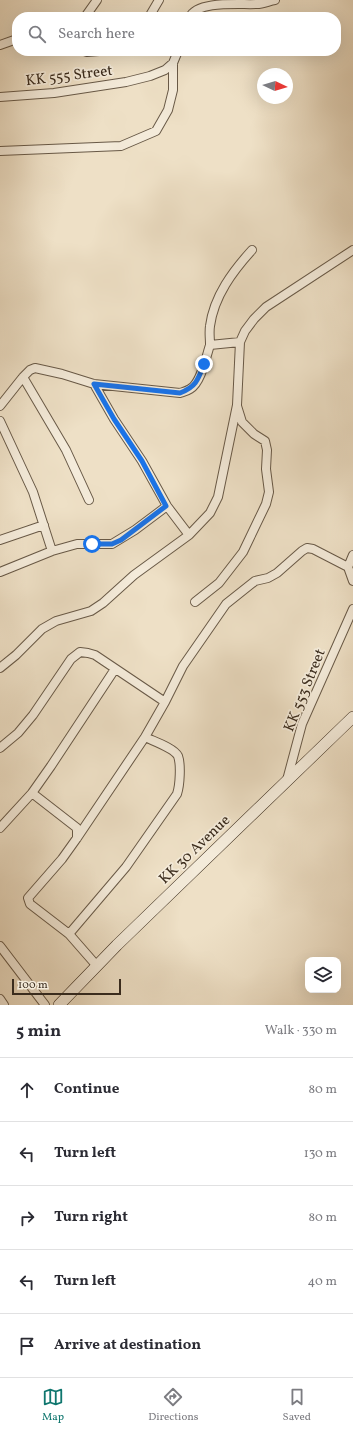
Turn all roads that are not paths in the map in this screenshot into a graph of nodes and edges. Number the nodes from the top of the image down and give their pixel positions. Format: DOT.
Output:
graph roads {
  1 [pos="97,0"];
  2 [pos="159,0"];
  3 [pos="220,0"];
  4 [pos="275,0"];
  5 [pos="230,3"];
  6 [pos="89,12"];
  7 [pos="152,12"];
  8 [pos="193,12"];
  9 [pos="12,41"];
  10 [pos="0,45"];
  11 [pos="176,56"];
  12 [pos="173,63"];
  13 [pos="0,97"];
  14 [pos="0,151"];
  15 [pos="252,250"];
  16 [pos="353,250"];
  17 [pos="240,342"];
  18 [pos="210,345"];
  19 [pos="23,377"];
  20 [pos="94,384"];
  21 [pos="237,405"];
  22 [pos="0,406"];
  23 [pos="0,421"];
  24 [pos="89,500"];
  25 [pos="166,506"];
  26 [pos="44,525"];
  27 [pos="189,535"];
  28 [pos="0,540"];
  29 [pos="52,551"];
  30 [pos="353,555"];
  31 [pos="348,567"];
  32 [pos="0,572"];
  33 [pos="353,581"];
  34 [pos="195,602"];
  35 [pos="353,609"];
  36 [pos="0,668"];
  37 [pos="115,669"];
  38 [pos="165,702"];
  39 [pos="353,717"];
  40 [pos="145,737"];
  41 [pos="0,748"];
  42 [pos="286,782"];
  43 [pos="32,792"];
  44 [pos="0,828"];
  45 [pos="77,838"];
  46 [pos="69,934"];
  47 [pos="0,946"];
  48 [pos="97,966"];
  49 [pos="0,999"];
  50 [pos="4,1005"];
  51 [pos="45,1005"];
  52 [pos="59,1005"];
  1 -- 6 [label="street"];
  2 -- 7 [label="street"];
  3 -- 5 [label="street"];
  4 -- 5 [label="street"];
  5 -- 8 [label="street"];
  9 -- 10 [label="street"];
  11 -- 12 [label="street"];
  12 -- 13 [label="street, KK 555 Street"];
  12 -- 14 [label="street"];
  15 -- 18 [label="street"];
  16 -- 17 [label="street"];
  17 -- 18 [label="street"];
  17 -- 21 [label="street"];
  18 -- 20 [label="street"];
  19 -- 20 [label="street"];
  19 -- 22 [label="street"];
  19 -- 24 [label="street"];
  20 -- 25 [label="street"];
  21 -- 27 [label="street"];
  21 -- 34 [label="street"];
  23 -- 26 [label="street"];
  25 -- 27 [label="street"];
  25 -- 29 [label="street"];
  26 -- 28 [label="street"];
  26 -- 29 [label="street"];
  27 -- 36 [label="street"];
  29 -- 32 [label="street"];
  30 -- 31 [label="street"];
  31 -- 33 [label="street"];
  31 -- 38 [label="street"];
  35 -- 42 [label="street, KK 553 Street"];
  37 -- 38 [label="street"];
  37 -- 41 [label="street"];
  37 -- 43 [label="street"];
  38 -- 40 [label="street"];
  39 -- 42 [label="main road, KK 30 Avenue"];
  40 -- 45 [label="street"];
  40 -- 46 [label="street"];
  42 -- 48 [label="main road, KK 30 Avenue"];
  43 -- 44 [label="street"];
  43 -- 45 [label="street"];
  45 -- 46 [label="street"];
  46 -- 48 [label="street"];
  47 -- 51 [label="street"];
  48 -- 52 [label="main road, KK 30 Avenue"];
  49 -- 50 [label="street"];
}
